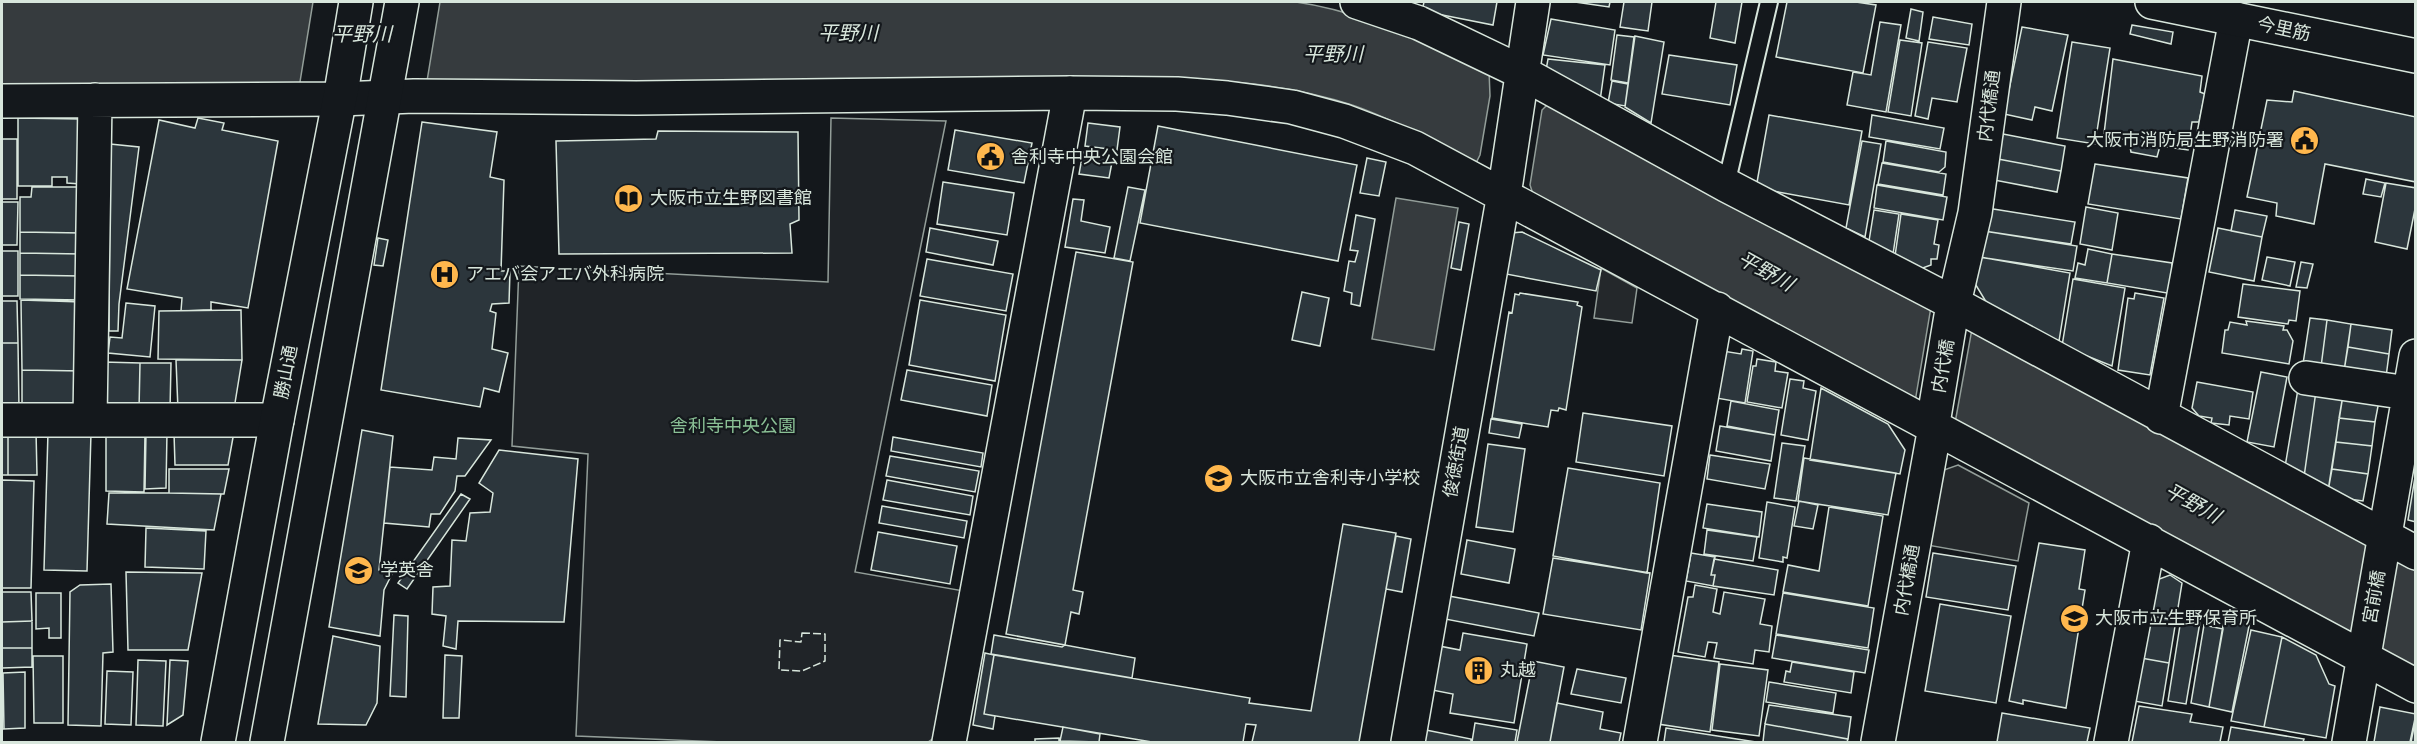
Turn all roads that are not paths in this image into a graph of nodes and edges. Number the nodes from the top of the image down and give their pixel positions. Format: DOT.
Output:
graph roads {
  1 [pos="356,2"];
  2 [pos="402,2"];
  3 [pos="1357,2"];
  4 [pos="1533,2"];
  5 [pos="1768,2"];
  6 [pos="2004,2"];
  7 [pos="2152,2"];
  8 [pos="2235,19"];
  9 [pos="2415,56"];
  10 [pos="1520,79"];
  11 [pos="386,92"];
  12 [pos="341,93"];
  13 [pos="1070,93"];
  14 [pos="95,100"];
  15 [pos="2,101"];
  16 [pos="1726,185"];
  17 [pos="1504,189"];
  18 [pos="1717,309"];
  19 [pos="1953,310"];
  20 [pos="2415,356"];
  21 [pos="2306,378"];
  22 [pos="2408,393"];
  23 [pos="2161,417"];
  24 [pos="2,420"];
  25 [pos="90,420"];
  26 [pos="277,420"];
  27 [pos="1935,422"];
  28 [pos="2149,542"];
  29 [pos="2384,542"];
  30 [pos="2415,553"];
  31 [pos="2365,652"];
  32 [pos="2415,686"];
  33 [pos="218,742"];
  34 [pos="267,742"];
  35 [pos="949,742"];
  36 [pos="1408,742"];
  37 [pos="1640,742"];
  38 [pos="1878,742"];
  39 [pos="2111,742"];
  40 [pos="2349,742"];
  1 -- 12 [label="street, 勝山通"];
  2 -- 11 [label="street"];
  3 -- 10 [label="street"];
  4 -- 10 [label="street, 俊徳街道"];
  5 -- 16 [label="lane"];
  6 -- 19 [label="street, 内代橋通"];
  7 -- 8 [label="street, 今里筋"];
  8 -- 9 [label="street, 今里筋"];
  8 -- 23 [label="street"];
  10 -- 16 [label="street"];
  10 -- 17 [label="street, 俊徳街道"];
  11 -- 12 [label="street"];
  11 -- 13 [label="street"];
  11 -- 34 [label="street"];
  12 -- 14 [label="street"];
  12 -- 26 [label="street, 勝山通"];
  13 -- 17 [label="street"];
  13 -- 35 [label="street"];
  14 -- 15 [label="street"];
  14 -- 25 [label="street"];
  16 -- 19 [label="street"];
  17 -- 18 [label="street"];
  17 -- 36 [label="street, 俊徳街道"];
  18 -- 27 [label="street"];
  18 -- 37 [label="street"];
  19 -- 23 [label="street"];
  19 -- 27 [label="street, 内代橋"];
  20 -- 22 [label="street, 宮前橋"];
  21 -- 22 [label="street"];
  22 -- 29 [label="street, 宮前橋"];
  23 -- 29 [label="street"];
  24 -- 25 [label="street"];
  25 -- 26 [label="street"];
  26 -- 33 [label="street, 勝山通"];
  27 -- 28 [label="street"];
  27 -- 38 [label="street, 内代橋通"];
  28 -- 31 [label="street"];
  28 -- 39 [label="street"];
  29 -- 30 [label="street"];
  29 -- 31 [label="street, 宮前橋"];
  31 -- 32 [label="street"];
  31 -- 40 [label="street, 宮前橋"];
}
